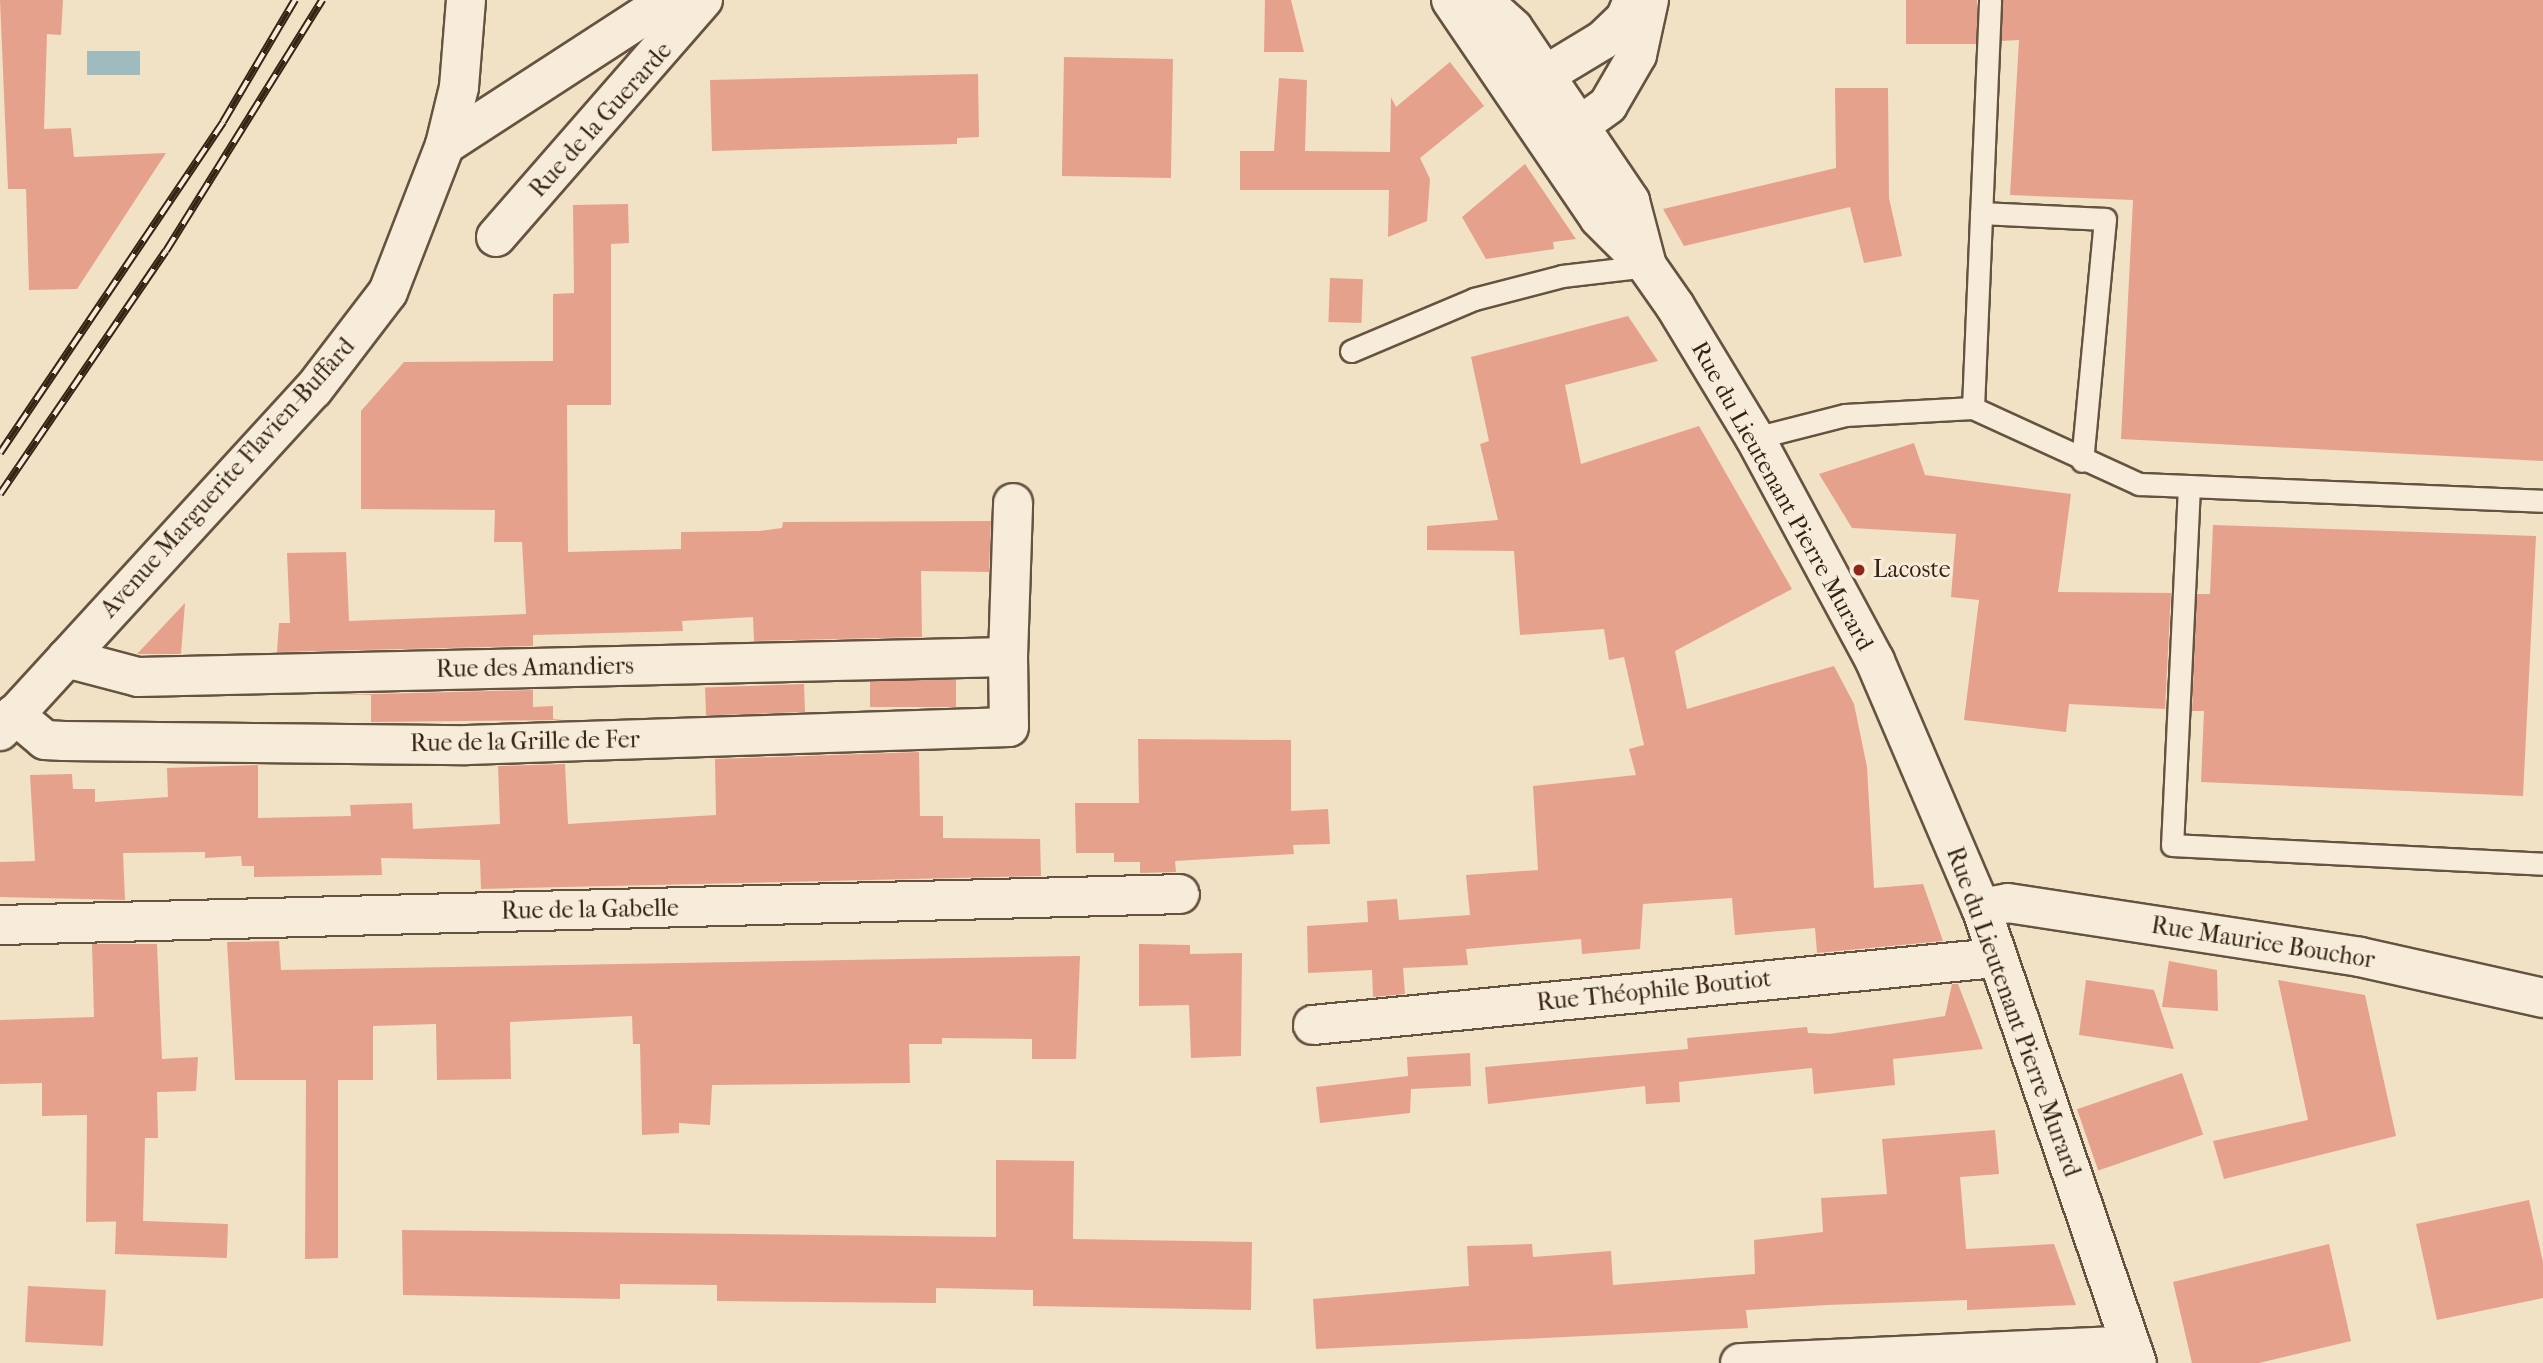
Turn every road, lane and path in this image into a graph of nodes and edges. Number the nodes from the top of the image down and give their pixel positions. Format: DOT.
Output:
graph roads {
  1 [pos="466,0"];
  2 [pos="668,0"];
  3 [pos="703,0"];
  4 [pos="1451,0"];
  5 [pos="1482,0"];
  6 [pos="1633,0"];
  7 [pos="1649,0"];
  8 [pos="1990,0"];
  9 [pos="1545,75"];
  10 [pos="1512,95"];
  11 [pos="1581,129"];
  12 [pos="445,145"];
  13 [pos="1548,148"];
  14 [pos="1981,213"];
  15 [pos="496,237"];
  16 [pos="1647,265"];
  17 [pos="1351,351"];
  18 [pos="1973,408"];
  19 [pos="1755,438"];
  20 [pos="2082,461"];
  21 [pos="2189,486"];
  22 [pos="2543,501"];
  23 [pos="1013,503"];
  24 [pos="65,657"];
  25 [pos="1008,673"];
  26 [pos="7,722"];
  27 [pos="2543,864"];
  28 [pos="1180,894"];
  29 [pos="1981,908"];
  30 [pos="0,925"];
  31 [pos="1995,958"];
  32 [pos="2543,998"];
  33 [pos="1313,1025"];
  34 [pos="2134,1354"];
  35 [pos="1740,1363"];
  1 -- 12 [label="street, Avenue Marguerite Flavien-Buffard"];
  2 -- 12 [label="street, Rue de la Guerarde"];
  3 -- 15 [label="street, Rue de la Guerarde"];
  4 -- 10 [label="street, Rue du Lieutenant Pierre Murard"];
  5 -- 9 [label="street, Rue du Lieutenant Pierre Murard"];
  6 -- 9 [label="street"];
  7 -- 11 [label="street"];
  8 -- 14 [label="lane"];
  9 -- 10 [label="street"];
  9 -- 11 [label="street, Rue du Lieutenant Pierre Murard"];
  10 -- 13 [label="street, Rue du Lieutenant Pierre Murard"];
  11 -- 13 [label="street"];
  11 -- 16 [label="street, Rue du Lieutenant Pierre Murard"];
  12 -- 24 [label="street, Avenue Marguerite Flavien-Buffard"];
  13 -- 16 [label="street, Rue du Lieutenant Pierre Murard"];
  14 -- 18 [label="lane"];
  14 -- 20 [label="lane"];
  16 -- 17 [label="lane"];
  16 -- 19 [label="street, Rue du Lieutenant Pierre Murard"];
  18 -- 19 [label="lane"];
  18 -- 20 [label="lane"];
  19 -- 29 [label="street, Rue du Lieutenant Pierre Murard"];
  20 -- 21 [label="lane"];
  21 -- 22 [label="lane"];
  21 -- 27 [label="lane"];
  23 -- 25 [label="street"];
  24 -- 25 [label="street, Rue des Amandiers"];
  24 -- 26 [label="street, Avenue Marguerite Flavien-Buffard"];
  25 -- 26 [label="street, Rue de la Grille de Fer"];
  28 -- 30 [label="street, Rue de la Gabelle"];
  29 -- 31 [label="street, Rue du Lieutenant Pierre Murard"];
  29 -- 32 [label="street, Rue Maurice Bouchor"];
  31 -- 33 [label="street, Rue Théophile Boutiot"];
  31 -- 34 [label="street, Rue du Lieutenant Pierre Murard"];
  34 -- 35 [label="street"];
}
